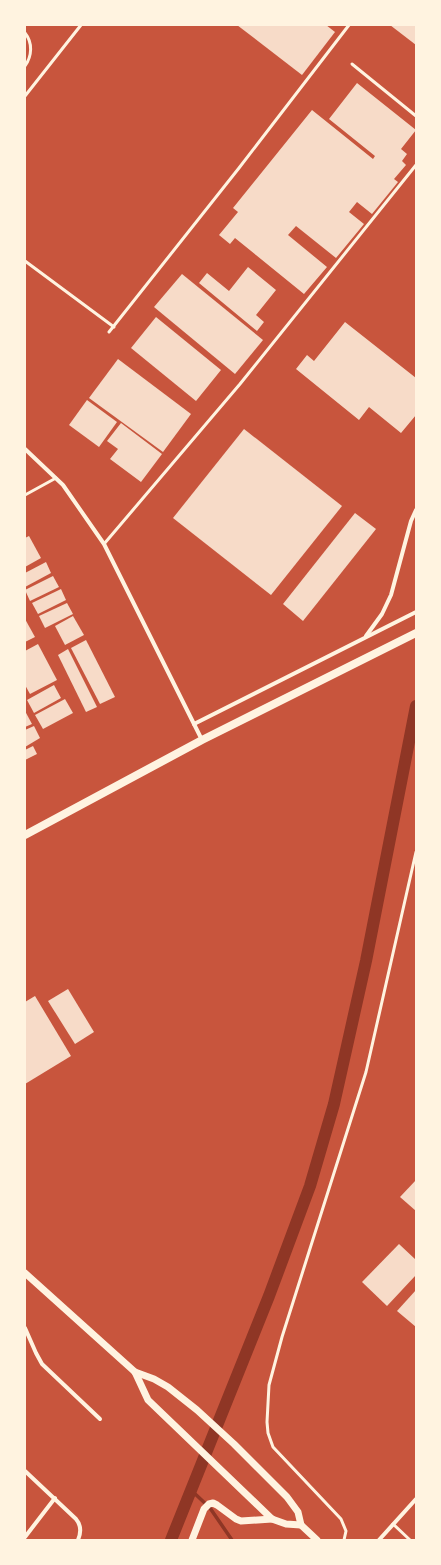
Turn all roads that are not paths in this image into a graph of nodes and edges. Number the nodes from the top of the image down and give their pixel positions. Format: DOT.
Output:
graph roads {
  1 [pos="81,25"];
  2 [pos="349,25"];
  3 [pos="25,34"];
  4 [pos="352,64"];
  5 [pos="25,66"];
  6 [pos="25,96"];
  7 [pos="416,116"];
  8 [pos="416,165"];
  9 [pos="25,261"];
  10 [pos="114,327"];
  11 [pos="110,332"];
  12 [pos="25,448"];
  13 [pos="56,478"];
  14 [pos="25,495"];
  15 [pos="416,510"];
  16 [pos="104,544"];
  17 [pos="416,612"];
  18 [pos="416,633"];
  19 [pos="365,638"];
  20 [pos="194,724"];
  21 [pos="202,740"];
  22 [pos="25,835"];
  23 [pos="416,852"];
  24 [pos="25,1273"];
  25 [pos="25,1328"];
  26 [pos="135,1372"];
  27 [pos="100,1419"];
  28 [pos="25,1471"];
  29 [pos="55,1498"];
  30 [pos="416,1499"];
  31 [pos="272,1519"];
  32 [pos="393,1524"];
  33 [pos="301,1525"];
  34 [pos="25,1537"];
  35 [pos="78,1540"];
  36 [pos="192,1540"];
  37 [pos="317,1540"];
  38 [pos="344,1540"];
  39 [pos="379,1540"];
  40 [pos="410,1540"];
  1 -- 6 [label="lane"];
  2 -- 10 [label="lane"];
  3 -- 5 [label="lane"];
  4 -- 7 [label="lane"];
  8 -- 16 [label="lane"];
  9 -- 10 [label="lane"];
  10 -- 11 [label="lane"];
  12 -- 13 [label="street"];
  13 -- 14 [label="lane"];
  13 -- 16 [label="street"];
  15 -- 19 [label="street"];
  16 -- 20 [label="street"];
  17 -- 19 [label="street"];
  18 -- 21 [label="main road"];
  19 -- 20 [label="street"];
  20 -- 21 [label="street"];
  21 -- 22 [label="main road"];
  23 -- 38 [label="lane"];
  24 -- 26 [label="street"];
  25 -- 27 [label="street"];
  26 -- 31 [label="street"];
  26 -- 33 [label="street"];
  28 -- 29 [label="street"];
  29 -- 34 [label="street"];
  29 -- 35 [label="street"];
  30 -- 32 [label="street"];
  31 -- 33 [label="street"];
  31 -- 36 [label="street"];
  32 -- 39 [label="street"];
  32 -- 40 [label="lane"];
  33 -- 37 [label="street"];
}
